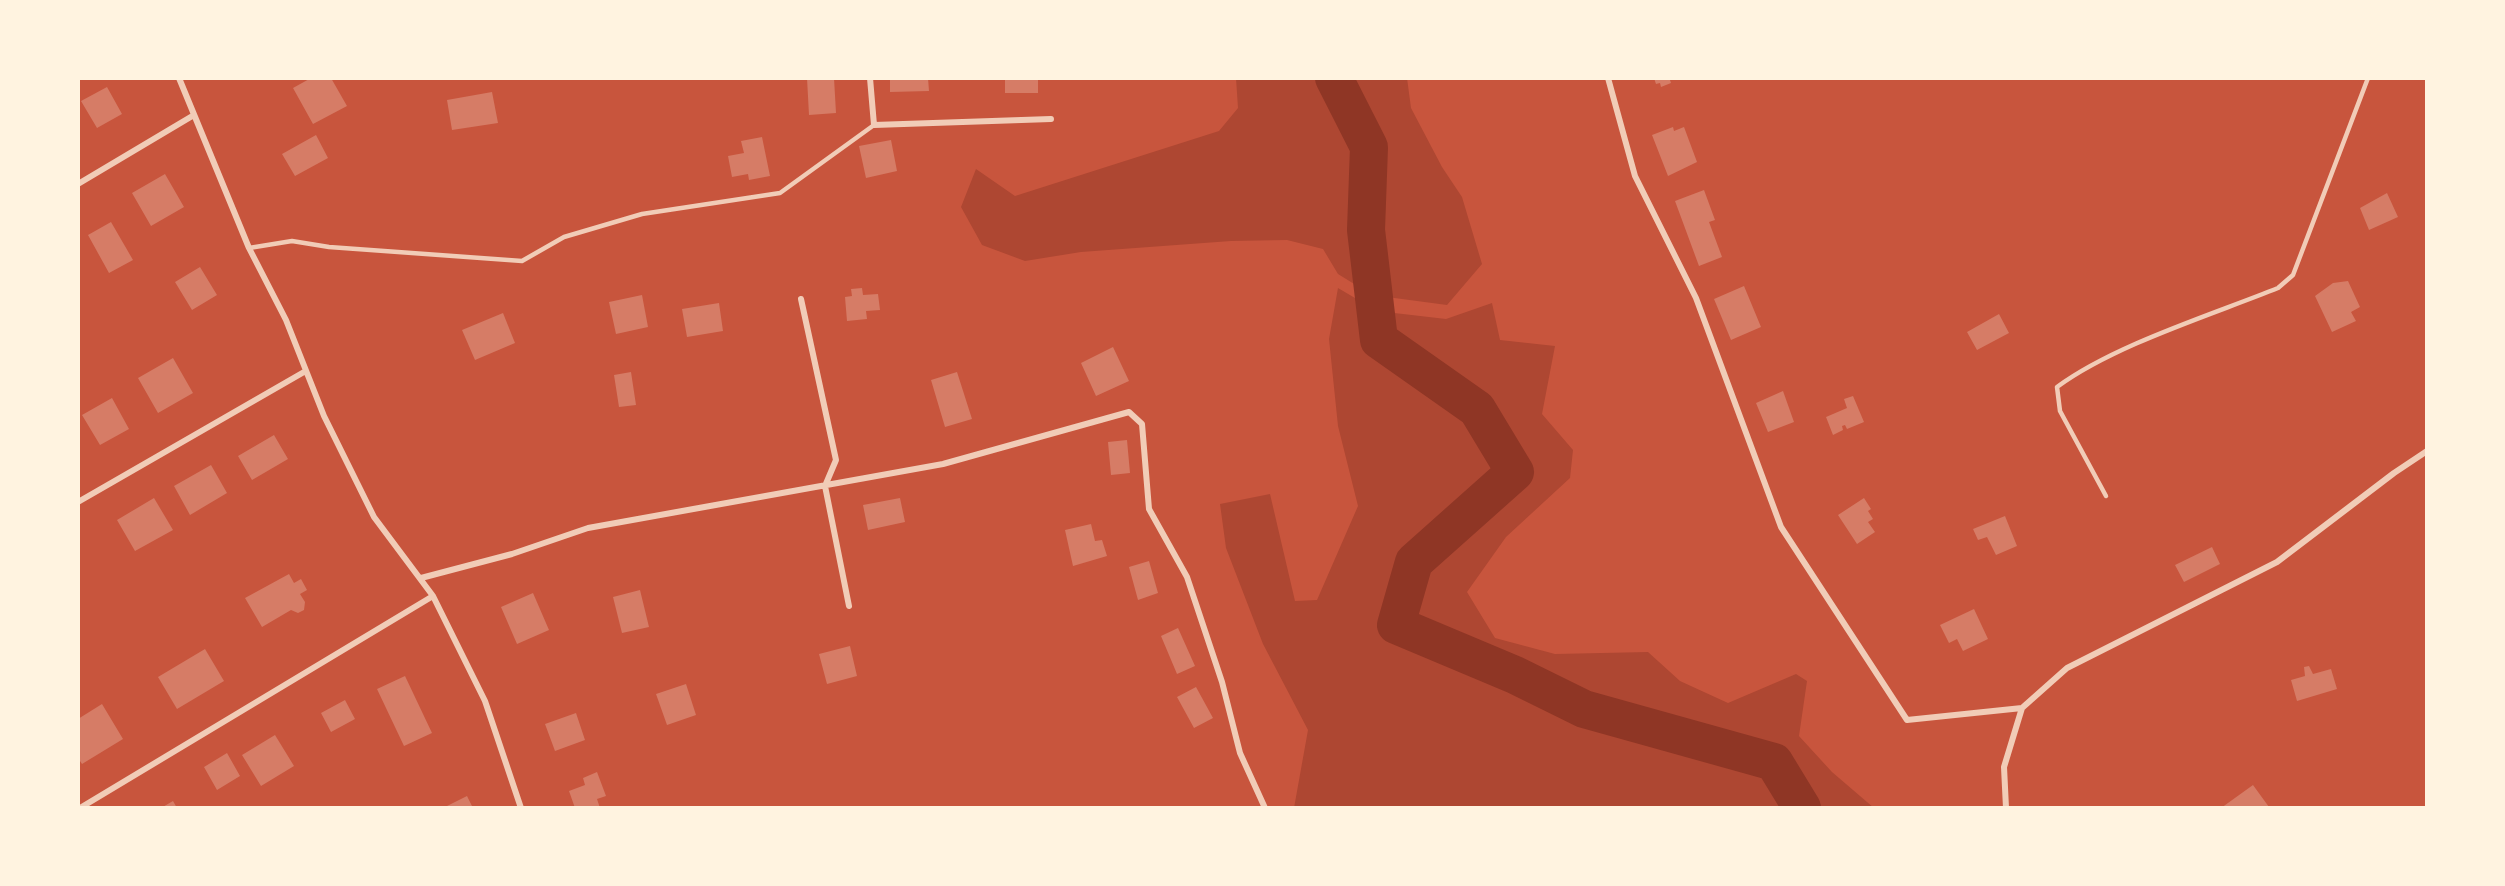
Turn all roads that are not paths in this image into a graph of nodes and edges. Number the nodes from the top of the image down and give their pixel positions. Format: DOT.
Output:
graph roads {
  1 [pos="179,78"];
  2 [pos="870,78"];
  3 [pos="1608,78"];
  4 [pos="2368,78"];
  5 [pos="194,115"];
  6 [pos="1051,119"];
  7 [pos="874,125"];
  8 [pos="78,184"];
  9 [pos="249,248"];
  10 [pos="801,299"];
  11 [pos="304,372"];
  12 [pos="2427,451"];
  13 [pos="825,486"];
  14 [pos="2106,496"];
  15 [pos="78,502"];
  16 [pos="421,578"];
  17 [pos="433,596"];
  18 [pos="849,606"];
  19 [pos="2022,708"];
  20 [pos="80,808"];
  21 [pos="521,808"];
  22 [pos="1265,808"];
  23 [pos="2006,808"];
  1 -- 5 [label="street"];
  2 -- 7 [label="street"];
  3 -- 19 [label="street"];
  4 -- 14 [label="lane"];
  5 -- 8 [label="street"];
  5 -- 9 [label="street"];
  6 -- 7 [label="street"];
  7 -- 9 [label="lane"];
  9 -- 11 [label="street"];
  10 -- 13 [label="street"];
  11 -- 15 [label="street"];
  11 -- 16 [label="street"];
  12 -- 19 [label="street"];
  13 -- 16 [label="street"];
  13 -- 18 [label="street"];
  13 -- 22 [label="street"];
  16 -- 17 [label="street"];
  17 -- 20 [label="street"];
  17 -- 21 [label="street"];
  19 -- 23 [label="street"];
}
